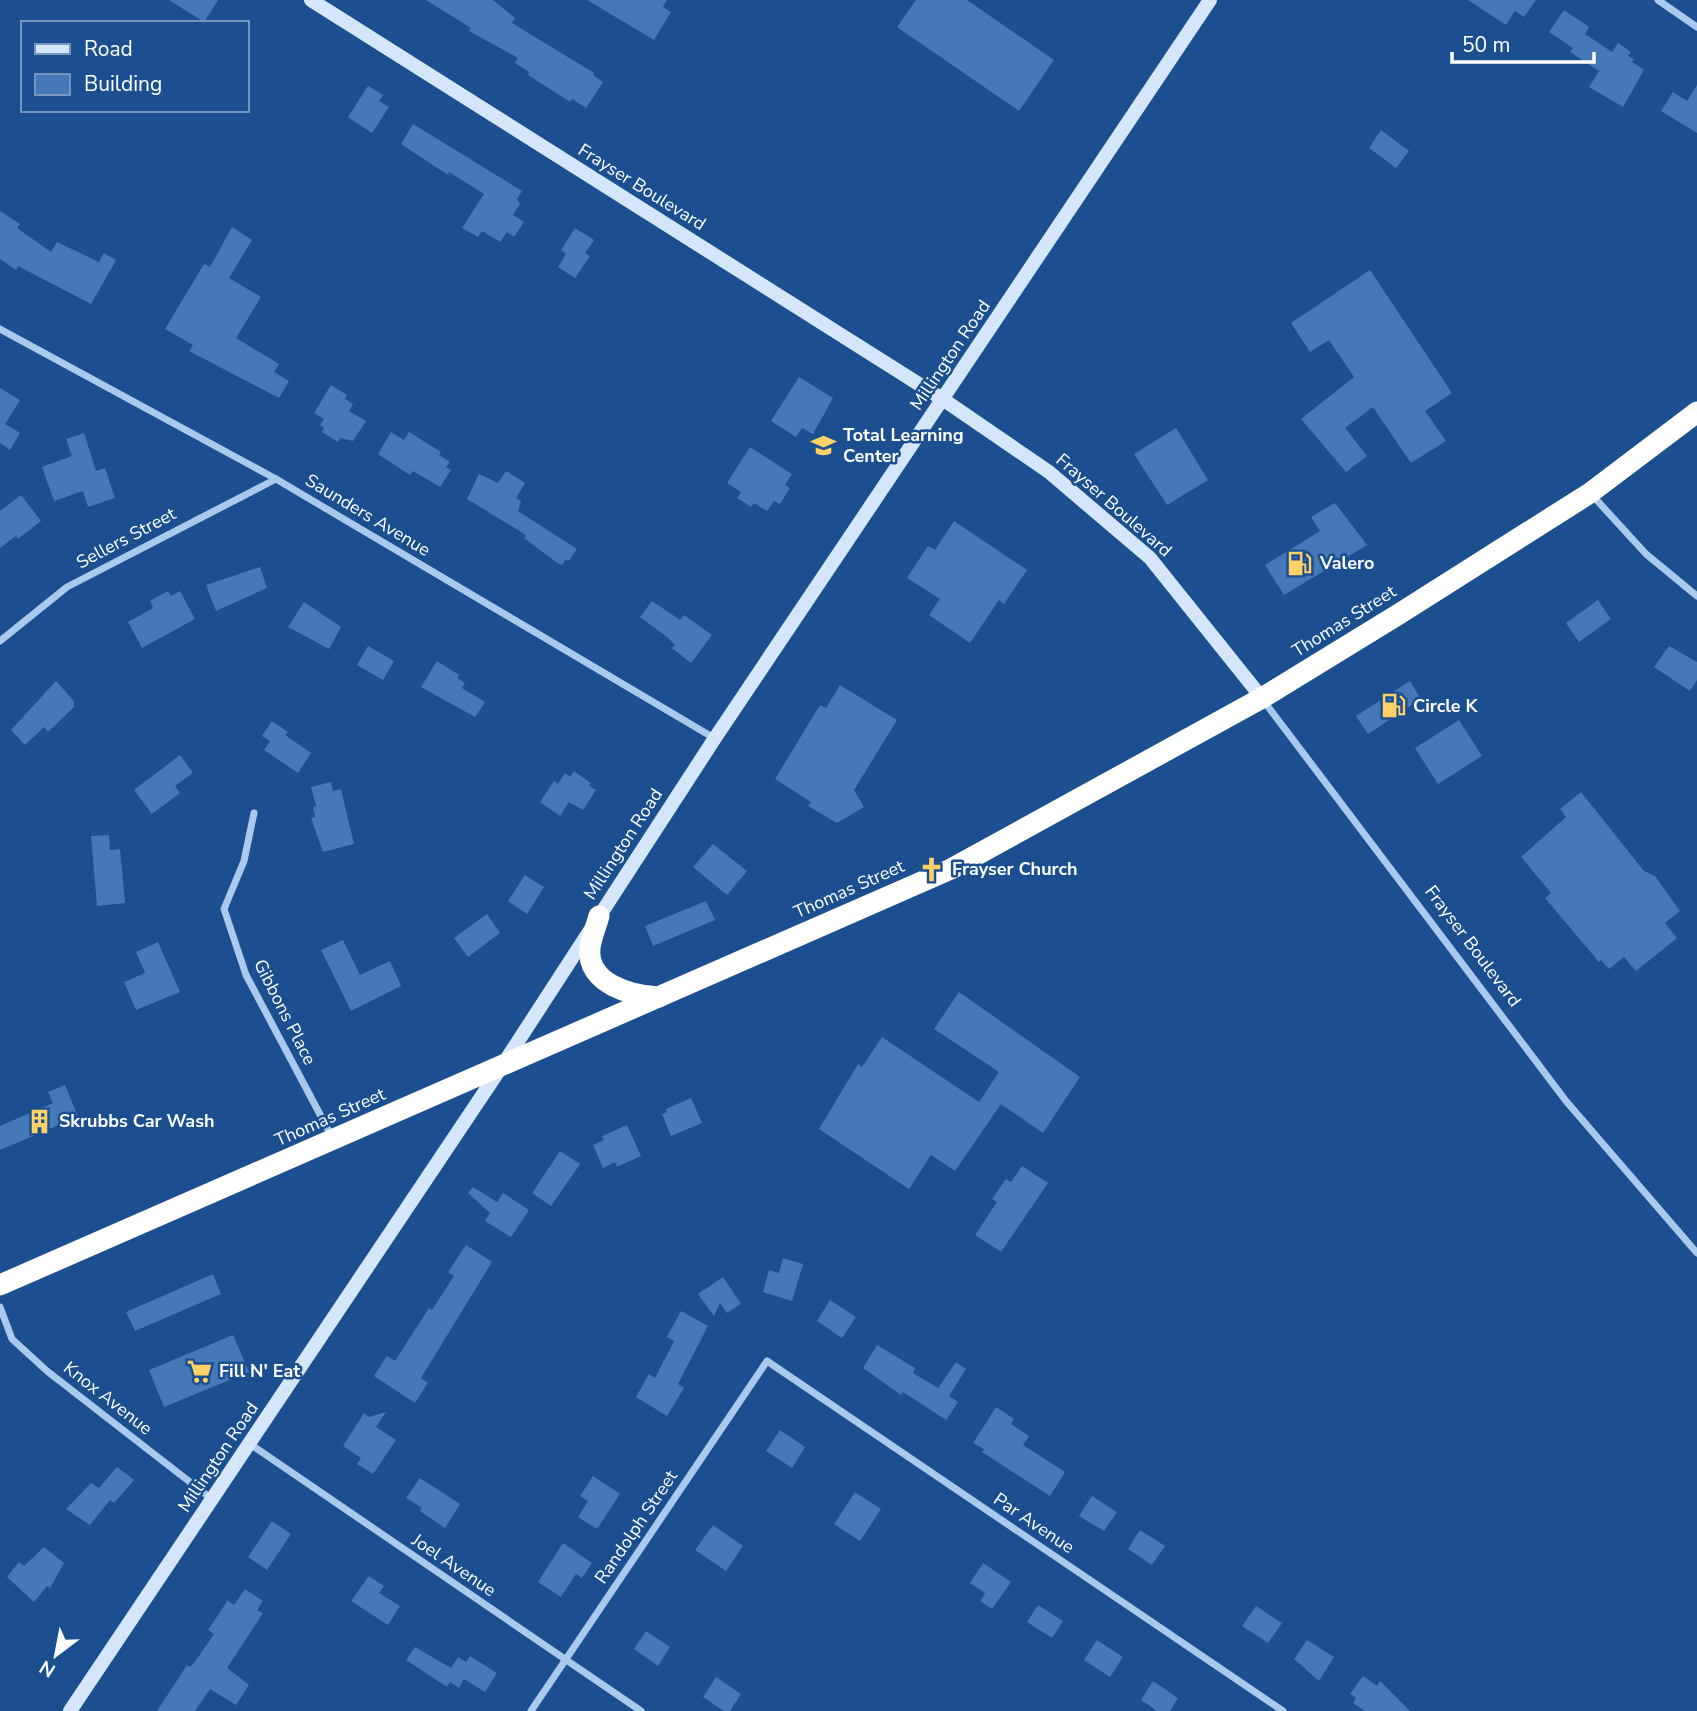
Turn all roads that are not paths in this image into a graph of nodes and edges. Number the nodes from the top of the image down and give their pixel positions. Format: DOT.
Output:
graph roads {
  1 [pos="311,0"];
  2 [pos="1210,0"];
  3 [pos="1658,0"];
  4 [pos="1697,27"];
  5 [pos="0,329"];
  6 [pos="944,400"];
  7 [pos="1697,412"];
  8 [pos="276,479"];
  9 [pos="1590,494"];
  10 [pos="1697,596"];
  11 [pos="0,642"];
  12 [pos="1262,698"];
  13 [pos="715,738"];
  14 [pos="254,813"];
  15 [pos="599,916"];
  16 [pos="661,997"];
  17 [pos="502,1066"];
  18 [pos="334,1140"];
  19 [pos="1697,1253"];
  20 [pos="0,1285"];
  21 [pos="0,1307"];
  22 [pos="767,1362"];
  23 [pos="250,1444"];
  24 [pos="213,1500"];
  25 [pos="565,1660"];
  26 [pos="70,1711"];
  27 [pos="531,1711"];
  28 [pos="641,1711"];
  29 [pos="1283,1711"];
  1 -- 6 [label="main road, Frayser Boulevard"];
  2 -- 6 [label="main road, Millington Road"];
  3 -- 4 [label="street"];
  5 -- 8 [label="street, Saunders Avenue"];
  6 -- 12 [label="main road, Frayser Boulevard"];
  6 -- 13 [label="main road, Millington Road"];
  7 -- 9 [label="highway, Thomas Street"];
  8 -- 11 [label="street, Sellers Street"];
  8 -- 13 [label="street, Saunders Avenue"];
  9 -- 10 [label="street"];
  9 -- 12 [label="highway, Thomas Street"];
  12 -- 16 [label="highway, Thomas Street"];
  12 -- 19 [label="street, Frayser Boulevard"];
  13 -- 15 [label="main road, Millington Road"];
  14 -- 18 [label="street, Gibbons Place"];
  15 -- 16 [label="highway"];
  15 -- 17 [label="main road, Millington Road"];
  16 -- 17 [label="highway, Thomas Street"];
  17 -- 18 [label="highway, Thomas Street"];
  17 -- 23 [label="main road, Millington Road"];
  18 -- 20 [label="highway, Thomas Street"];
  21 -- 24 [label="street, Knox Avenue"];
  22 -- 25 [label="street, Randolph Street"];
  22 -- 29 [label="street, Par Avenue"];
  23 -- 24 [label="main road, Millington Road"];
  23 -- 25 [label="street, Joel Avenue"];
  24 -- 26 [label="main road, Millington Road"];
  25 -- 27 [label="street, Randolph Street"];
  25 -- 28 [label="street, Joel Avenue"];
}
